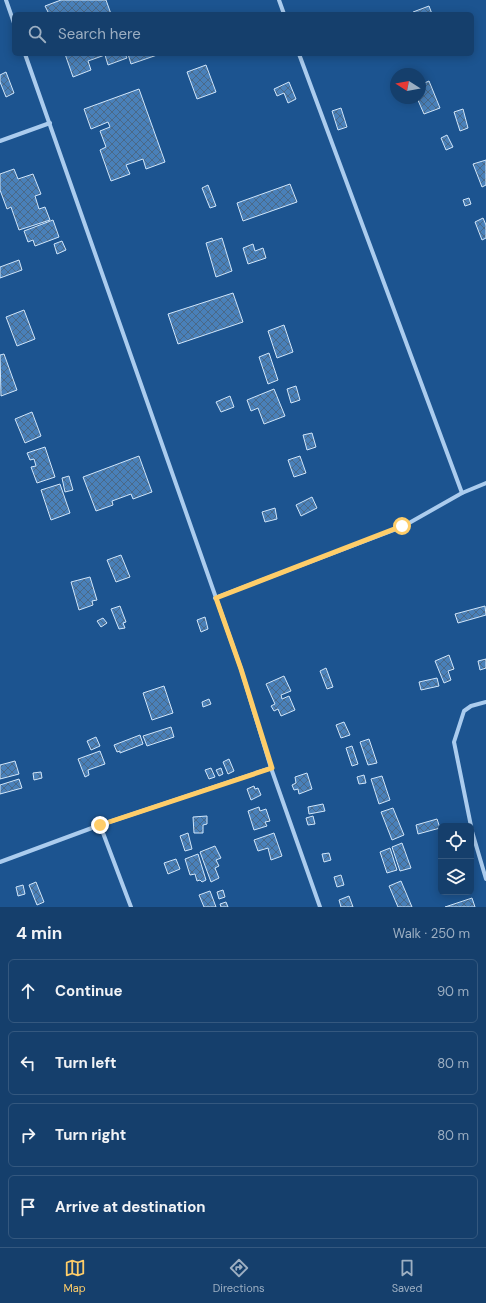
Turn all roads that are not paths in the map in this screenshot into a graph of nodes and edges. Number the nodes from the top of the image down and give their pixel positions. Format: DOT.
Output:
graph roads {
  1 [pos="6,0"];
  2 [pos="279,0"];
  3 [pos="283,12"];
  4 [pos="12,17"];
  5 [pos="26,56"];
  6 [pos="300,56"];
  7 [pos="50,123"];
  8 [pos="0,141"];
  9 [pos="486,483"];
  10 [pos="462,493"];
  11 [pos="216,598"];
  12 [pos="486,702"];
  13 [pos="272,768"];
  14 [pos="470,823"];
  15 [pos="100,825"];
  16 [pos="474,837"];
  17 [pos="0,862"];
  18 [pos="486,879"];
  19 [pos="131,907"];
  20 [pos="320,907"];
  1 -- 4 [label="street"];
  2 -- 3 [label="street"];
  5 -- 7 [label="street"];
  6 -- 10 [label="street"];
  7 -- 8 [label="street"];
  7 -- 11 [label="street"];
  9 -- 10 [label="street"];
  10 -- 11 [label="street"];
  11 -- 13 [label="street"];
  12 -- 14 [label="street"];
  13 -- 15 [label="street"];
  13 -- 20 [label="street"];
  15 -- 17 [label="street"];
  15 -- 19 [label="street"];
  16 -- 18 [label="street"];
}
